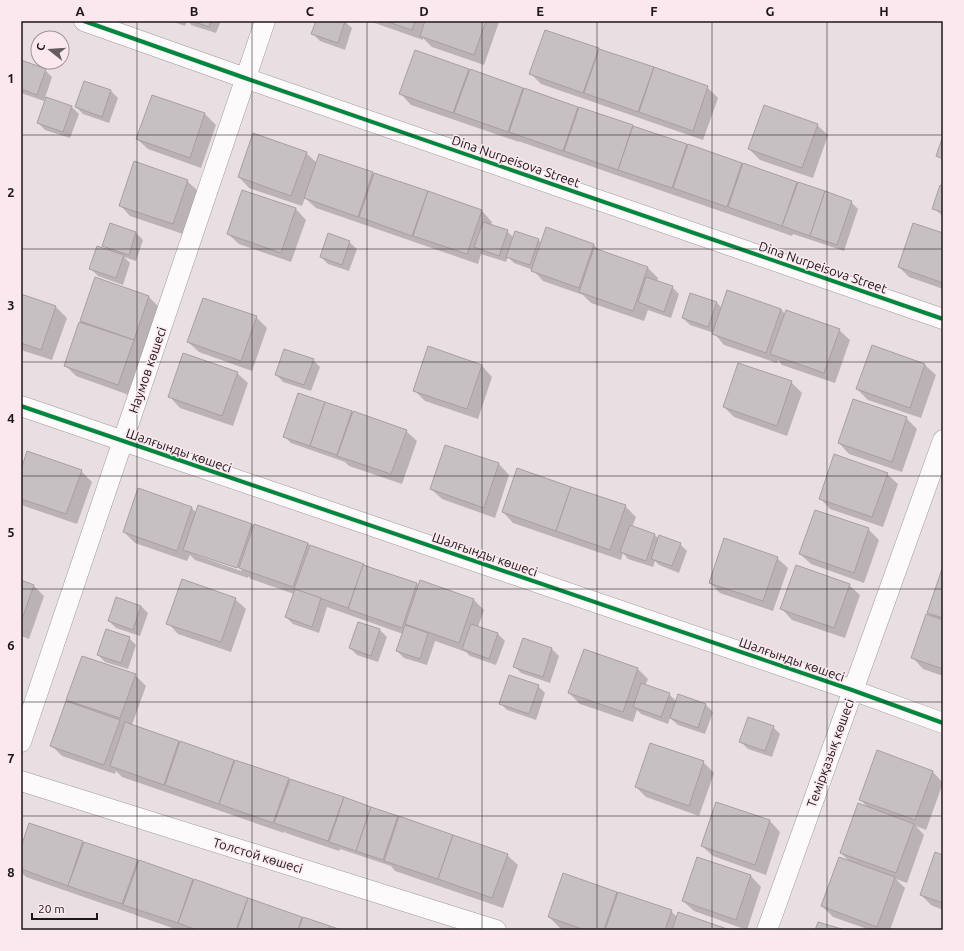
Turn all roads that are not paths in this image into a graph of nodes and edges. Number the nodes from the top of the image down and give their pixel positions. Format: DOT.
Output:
graph roads {
  1 [pos="84,21"];
  2 [pos="265,21"];
  3 [pos="245,78"];
  4 [pos="943,319"];
  5 [pos="21,406"];
  6 [pos="943,440"];
  7 [pos="124,441"];
  8 [pos="852,690"];
  9 [pos="943,723"];
  10 [pos="21,742"];
  11 [pos="21,780"];
  12 [pos="496,930"];
  13 [pos="767,930"];
  1 -- 3 [label="street, Dina Nurpeisova Street"];
  2 -- 3 [label="street, Наумов көшесі"];
  3 -- 4 [label="street, Dina Nurpeisova Street"];
  3 -- 7 [label="street, Наумов көшесі"];
  5 -- 7 [label="street, Шалғынды көшесі"];
  6 -- 8 [label="street, Темірқазық көшесі"];
  7 -- 8 [label="street, Шалғынды көшесі"];
  7 -- 10 [label="street, Наумов көшесі"];
  8 -- 9 [label="street, Шалғынды көшесі"];
  8 -- 13 [label="street, Темірқазық көшесі"];
  11 -- 12 [label="street, Толстой көшесі"];
}
